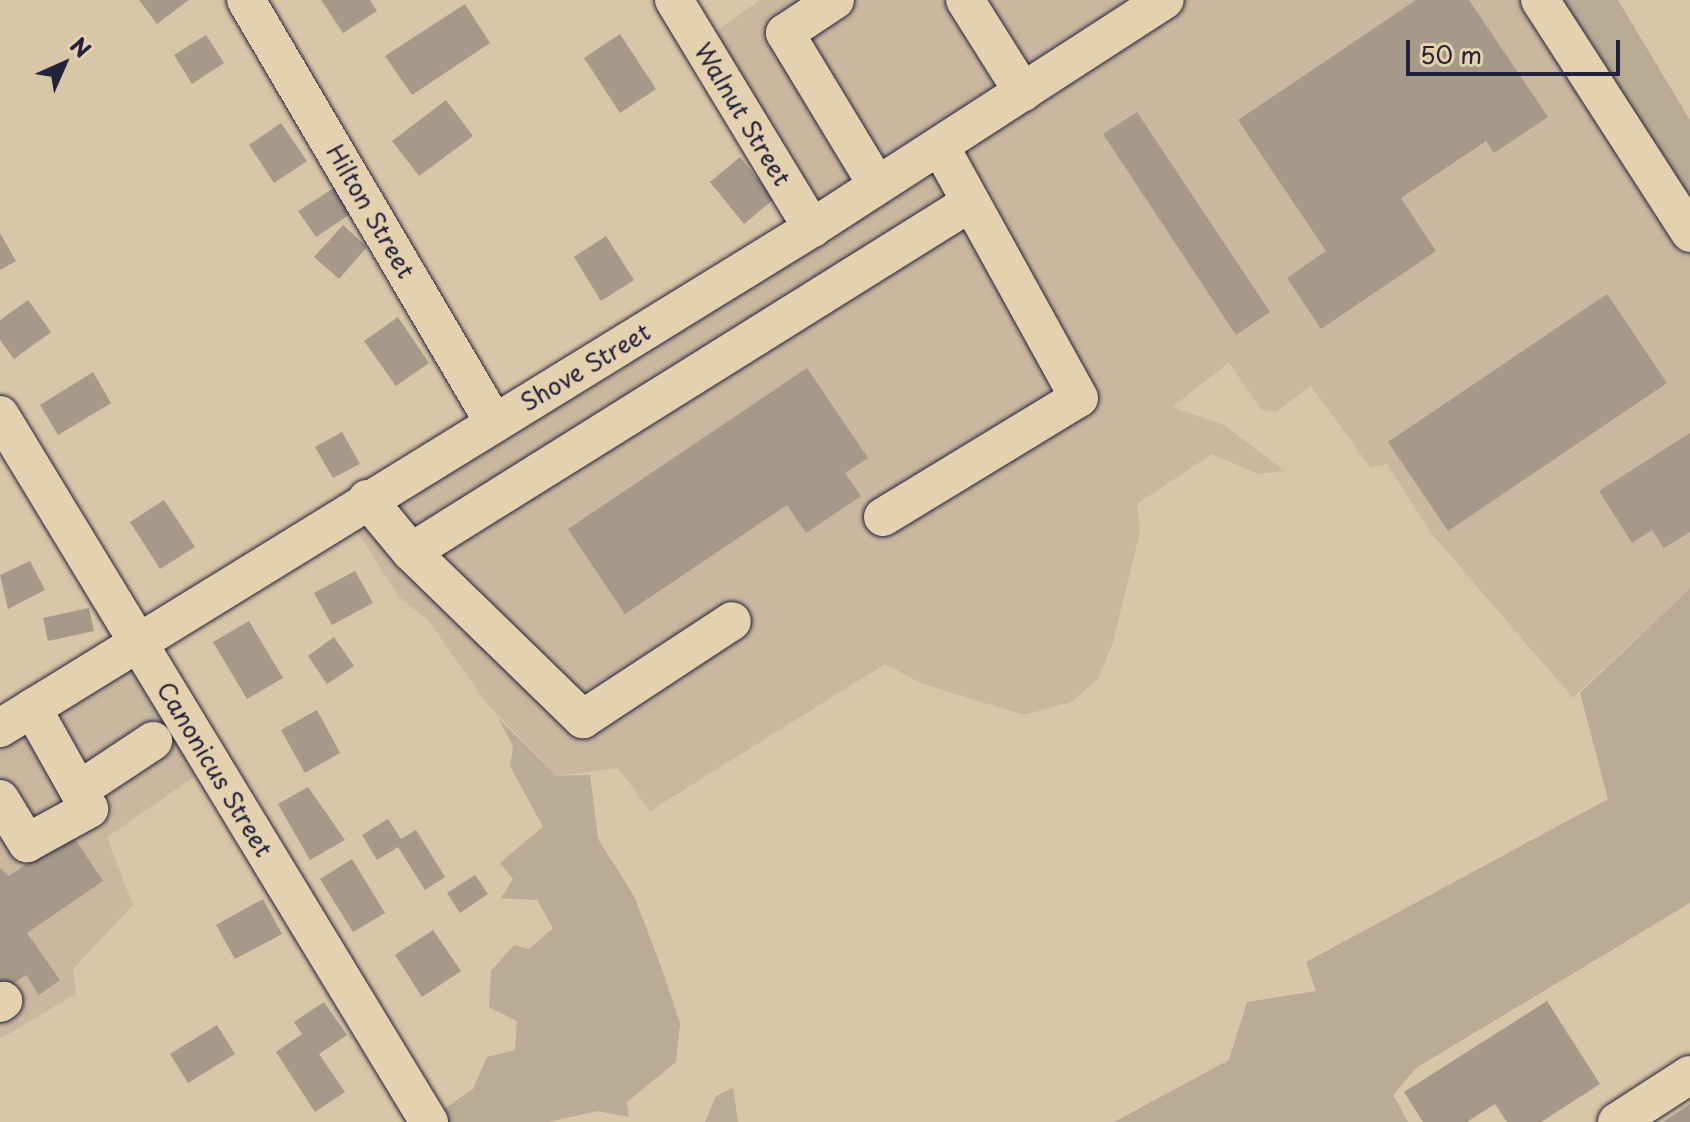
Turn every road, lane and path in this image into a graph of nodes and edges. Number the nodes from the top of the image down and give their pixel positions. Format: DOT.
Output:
graph roads {
  1 [pos="246,0"];
  2 [pos="674,0"];
  3 [pos="835,0"];
  4 [pos="965,0"];
  5 [pos="1165,0"];
  6 [pos="1540,0"];
  7 [pos="1023,92"];
  8 [pos="940,146"];
  9 [pos="877,185"];
  10 [pos="970,203"];
  11 [pos="812,228"];
  12 [pos="1690,233"];
  13 [pos="0,415"];
  14 [pos="494,422"];
  15 [pos="367,499"];
  16 [pos="883,517"];
  17 [pos="411,552"];
  18 [pos="732,621"];
  19 [pos="137,641"];
  20 [pos="32,708"];
  21 [pos="0,728"];
  22 [pos="153,741"];
  23 [pos="79,790"];
  24 [pos="0,799"];
  25 [pos="1690,1075"];
  26 [pos="429,1122"];
  27 [pos="1617,1122"];
  1 -- 14 [label="street, Hilton Street"];
  2 -- 11 [label="street, Walnut Street"];
  3 -- 9 [label="street"];
  4 -- 7 [label="street"];
  5 -- 7 [label="street, Shove Street"];
  6 -- 12 [label="street"];
  7 -- 8 [label="street, Shove Street"];
  8 -- 9 [label="street, Shove Street"];
  8 -- 10 [label="street"];
  9 -- 11 [label="street, Shove Street"];
  10 -- 16 [label="street"];
  10 -- 17 [label="street"];
  11 -- 14 [label="street, Shove Street"];
  13 -- 19 [label="street, Canonicus Street"];
  14 -- 15 [label="street, Shove Street"];
  15 -- 17 [label="street"];
  15 -- 19 [label="street, Shove Street"];
  17 -- 18 [label="street"];
  19 -- 20 [label="street, Shove Street"];
  19 -- 26 [label="street, Canonicus Street"];
  20 -- 21 [label="street, Shove Street"];
  20 -- 23 [label="street"];
  22 -- 23 [label="street"];
  23 -- 24 [label="street"];
  25 -- 27 [label="street"];
}
